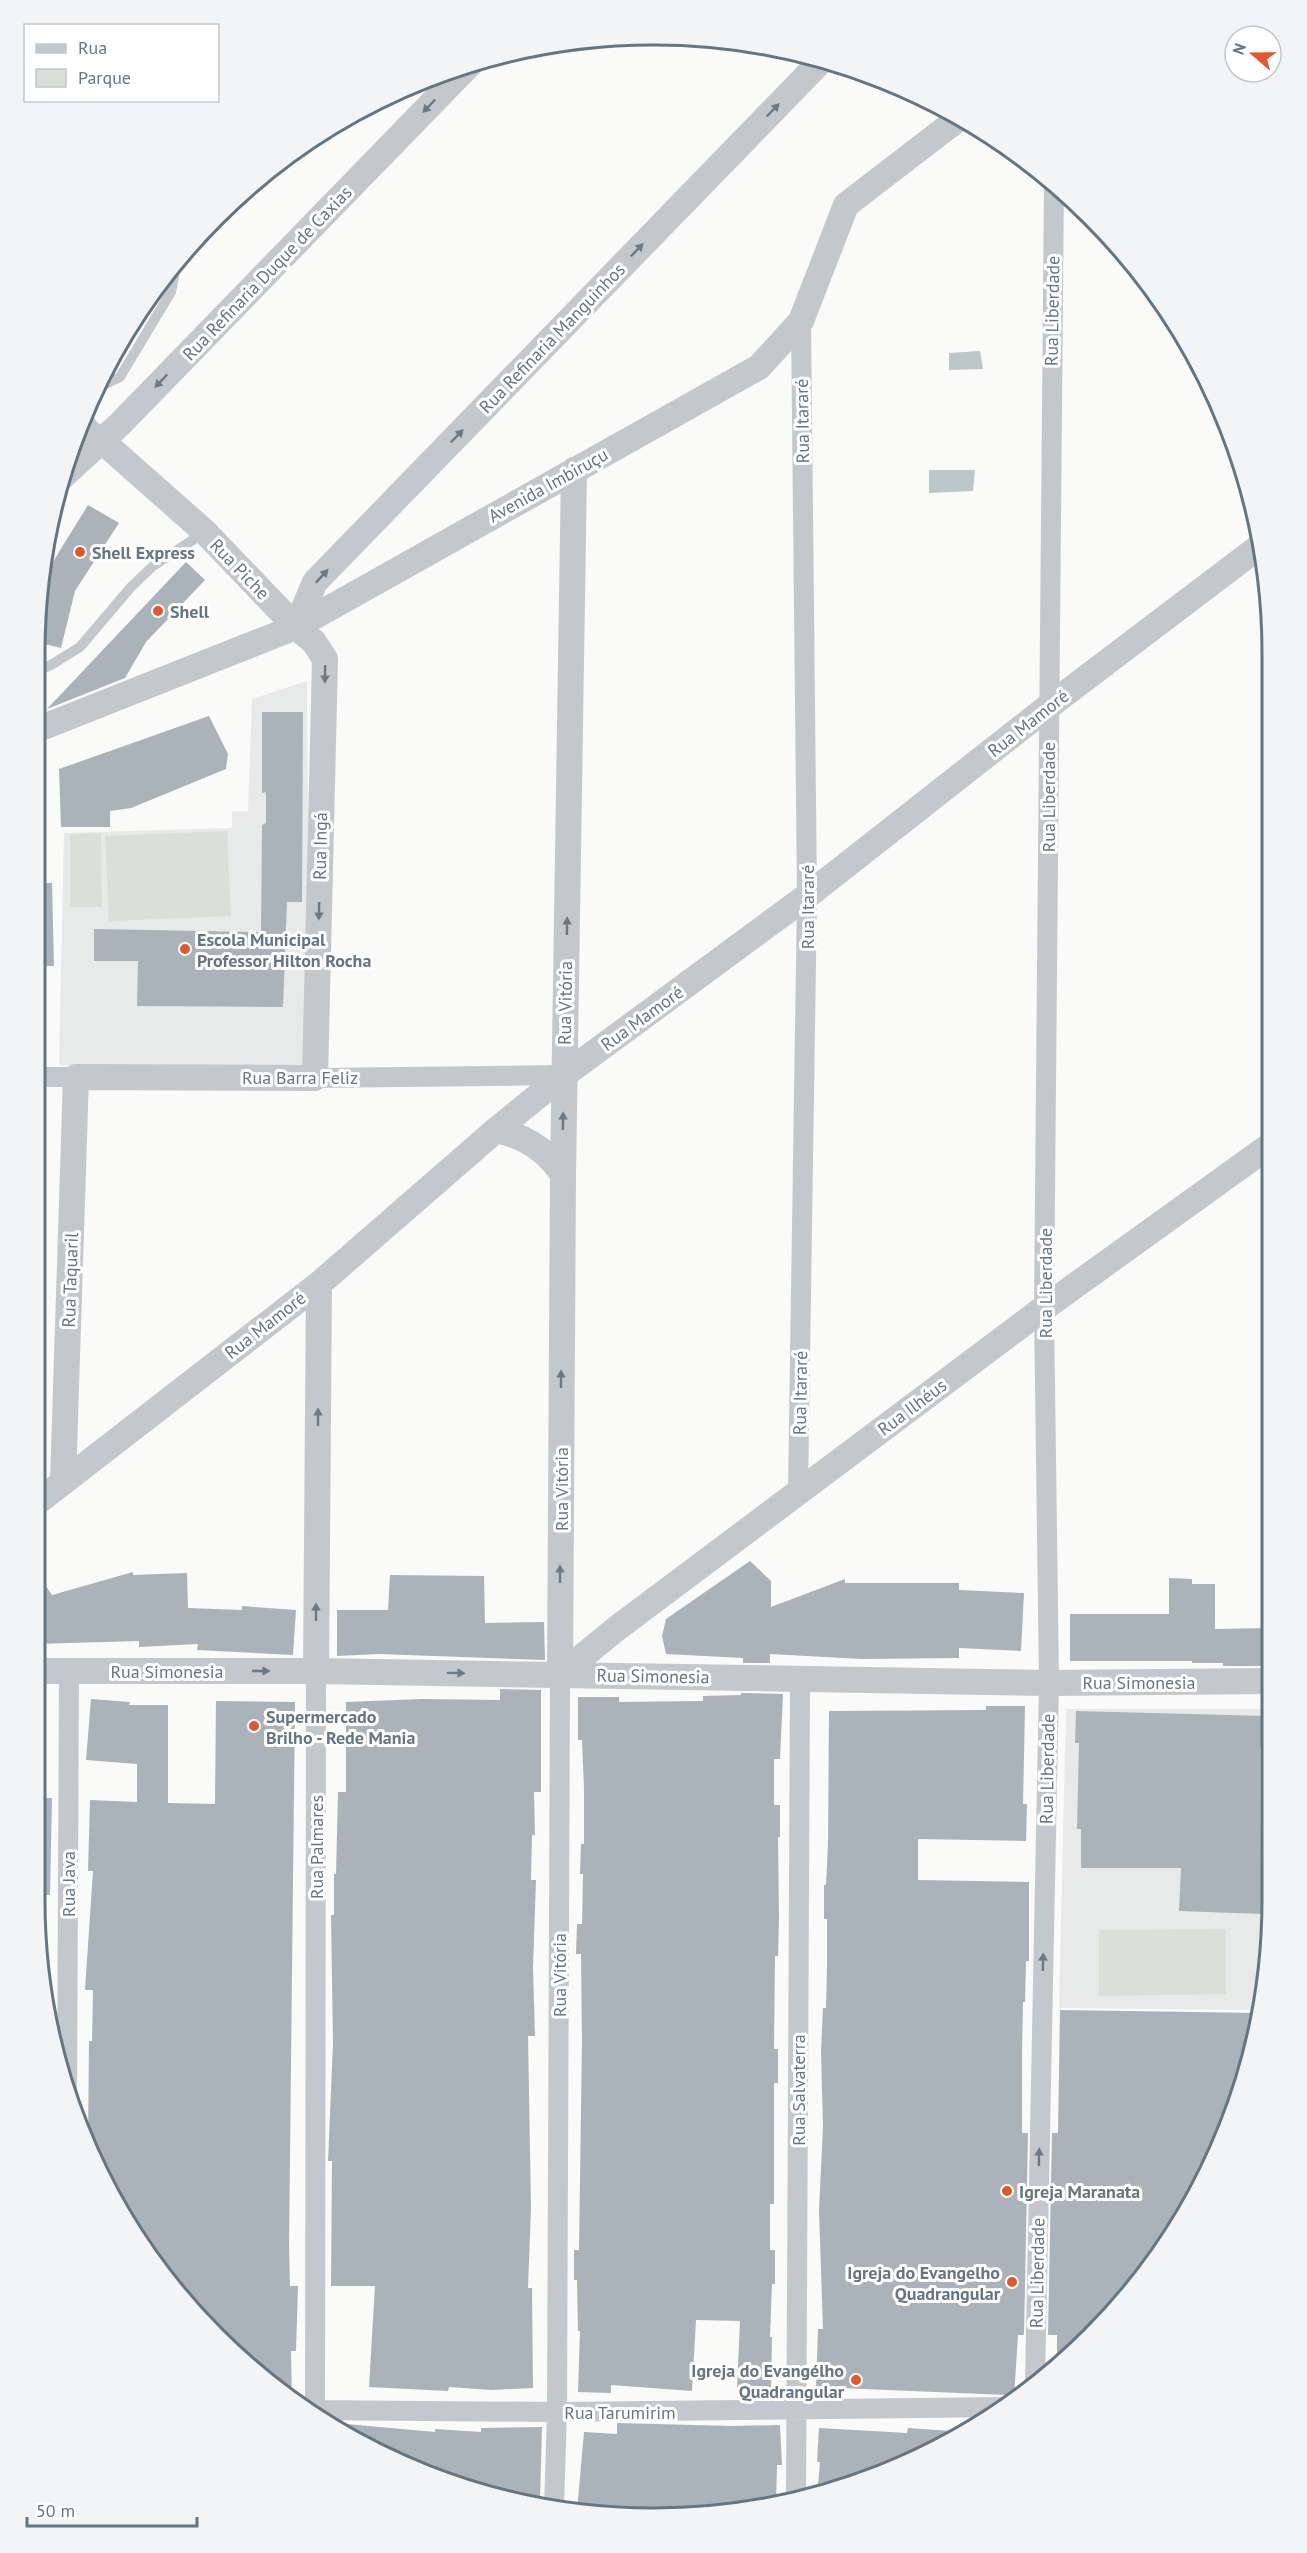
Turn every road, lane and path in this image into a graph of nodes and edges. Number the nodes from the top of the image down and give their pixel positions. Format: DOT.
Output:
graph roads {
  1 [pos="815,67"];
  2 [pos="457,77"];
  3 [pos="952,124"];
  4 [pos="1054,195"];
  5 [pos="173,280"];
  6 [pos="801,321"];
  7 [pos="109,383"];
  8 [pos="87,431"];
  9 [pos="102,441"];
  10 [pos="75,466"];
  11 [pos="574,470"];
  12 [pos="205,532"];
  13 [pos="1253,551"];
  14 [pos="296,627"];
  15 [pos="45,667"];
  16 [pos="1049,706"];
  17 [pos="45,726"];
  18 [pos="807,896"];
  19 [pos="564,1075"];
  20 [pos="45,1077"];
  21 [pos="76,1077"];
  22 [pos="315,1078"];
  23 [pos="496,1130"];
  24 [pos="1262,1151"];
  25 [pos="563,1175"];
  26 [pos="319,1284"];
  27 [pos="1044,1308"];
  28 [pos="63,1482"];
  29 [pos="798,1492"];
  30 [pos="45,1496"];
  31 [pos="560,1613"];
  32 [pos="616,1629"];
  33 [pos="591,1648"];
  34 [pos="621,1670"];
  35 [pos="45,1671"];
  36 [pos="69,1671"];
  37 [pos="316,1671"];
  38 [pos="560,1675"];
  39 [pos="800,1679"];
  40 [pos="1262,1681"];
  41 [pos="1049,1683"];
  42 [pos="67,2061"];
  43 [pos="1035,2373"];
  44 [pos="310,2401"];
  45 [pos="988,2407"];
  46 [pos="323,2410"];
  47 [pos="796,2410"];
  48 [pos="557,2412"];
  49 [pos="796,2490"];
  50 [pos="554,2499"];
  14 -- 1 [label="street, Rua Refinaria Manguinhos, one-way"];
  2 -- 9 [label="street, Rua Refinaria Duque de Caxias, one-way"];
  3 -- 6 [label="street, Avenida Imbiruçu"];
  4 -- 16 [label="street, Rua Liberdade"];
  5 -- 7 [label="lane"];
  6 -- 11 [label="street, Avenida Imbiruçu"];
  6 -- 18 [label="street, Rua Itararé"];
  8 -- 9 [label="street, Rua Piche"];
  9 -- 10 [label="street, Rua Refinaria Duque de Caxias"];
  9 -- 12 [label="street, Rua Piche"];
  11 -- 14 [label="street, Avenida Imbiruçu"];
  19 -- 11 [label="street, Rua Vitória, one-way"];
  12 -- 14 [label="street, Rua Piche"];
  12 -- 15 [label="lane"];
  13 -- 16 [label="street, Rua Mamoré"];
  14 -- 17 [label="street, Avenida Imbiruçu"];
  14 -- 22 [label="street, Rua Ingá, one-way"];
  16 -- 18 [label="street, Rua Mamoré"];
  16 -- 27 [label="street, Rua Liberdade"];
  18 -- 19 [label="street, Rua Mamoré"];
  18 -- 29 [label="street, Rua Itararé"];
  19 -- 22 [label="street, Rua Barra Feliz"];
  19 -- 23 [label="street, Rua Mamoré"];
  25 -- 19 [label="street, Rua Vitória, one-way"];
  20 -- 21 [label="street, Rua Barra Feliz"];
  21 -- 22 [label="street, Rua Barra Feliz"];
  21 -- 28 [label="street, Rua Taquaril"];
  23 -- 25 [label="street"];
  23 -- 26 [label="street, Rua Mamoré"];
  24 -- 27 [label="street, Rua Ilhéus"];
  31 -- 25 [label="street, Rua Vitória, one-way"];
  26 -- 28 [label="street, Rua Mamoré"];
  37 -- 26 [label="street, Rua Palmares, one-way"];
  27 -- 29 [label="street, Rua Ilhéus"];
  27 -- 41 [label="street, Rua Liberdade"];
  28 -- 30 [label="street, Rua Mamoré"];
  29 -- 32 [label="street, Rua Ilhéus"];
  31 -- 33 [label="street"];
  31 -- 38 [label="street, Rua Vitória"];
  32 -- 33 [label="street, Rua Ilhéus"];
  32 -- 34 [label="street"];
  33 -- 34 [label="street"];
  33 -- 38 [label="street, Rua Ilhéus"];
  34 -- 38 [label="street, Rua Simonesia"];
  34 -- 39 [label="street, Rua Simonesia"];
  35 -- 36 [label="street, Rua Simonesia"];
  36 -- 37 [label="street, Rua Simonesia, one-way"];
  36 -- 42 [label="street, Rua Java"];
  37 -- 38 [label="street, Rua Simonesia, one-way"];
  37 -- 44 [label="street, Rua Palmares"];
  38 -- 48 [label="street, Rua Vitória"];
  39 -- 41 [label="street, Rua Simonesia"];
  39 -- 47 [label="street, Rua Salvaterra"];
  40 -- 41 [label="street, Rua Simonesia"];
  43 -- 41 [label="street, Rua Liberdade, one-way"];
  45 -- 47 [label="street, Rua Tarumirim"];
  46 -- 48 [label="street, Rua Tarumirim"];
  47 -- 48 [label="street, Rua Tarumirim"];
  47 -- 49 [label="street, Rua Salvaterra"];
  48 -- 50 [label="street, Rua Vitória"];
}
